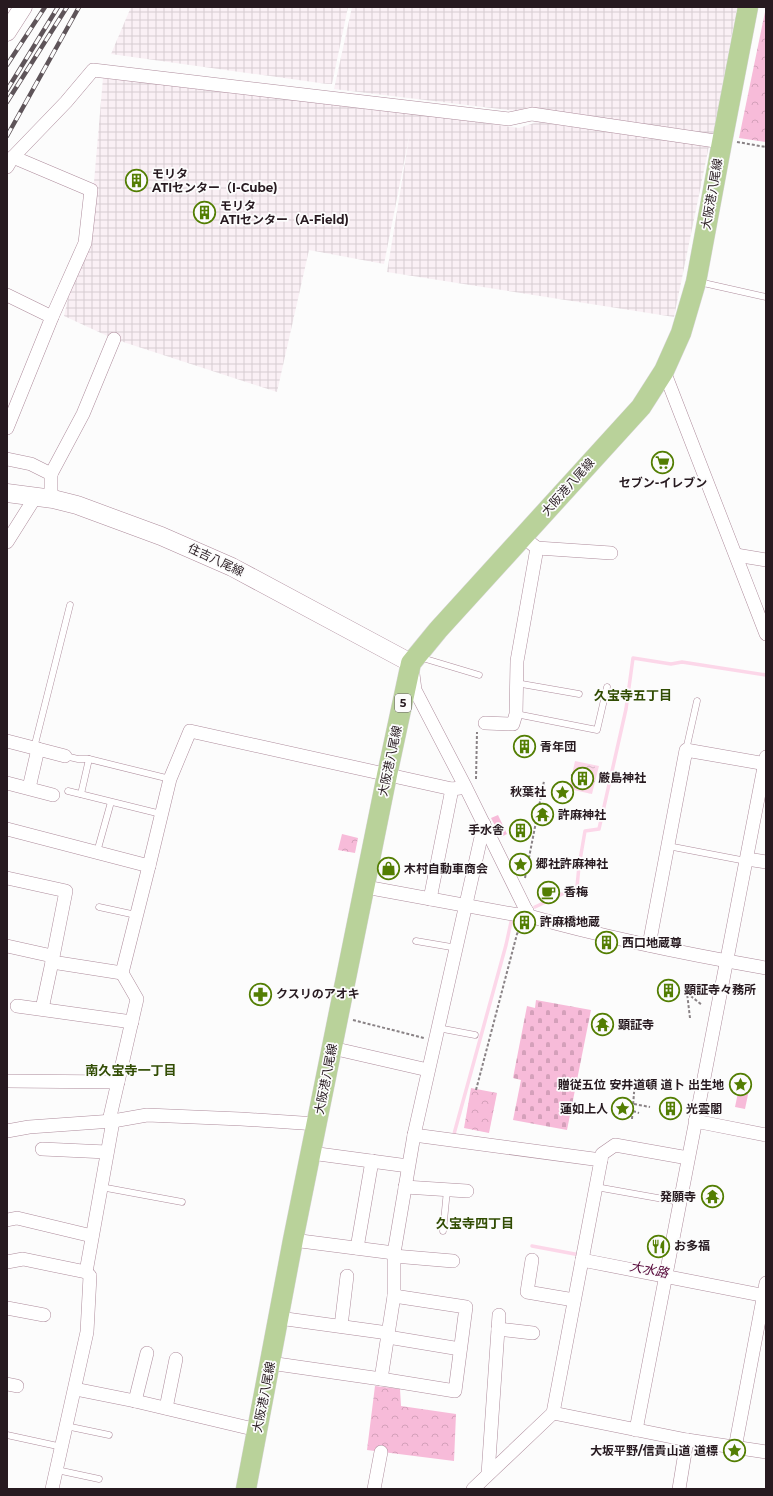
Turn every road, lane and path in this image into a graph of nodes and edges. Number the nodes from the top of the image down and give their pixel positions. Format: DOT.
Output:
graph roads {
  1 [pos="23,7"];
  2 [pos="748,7"];
  3 [pos="7,32"];
  4 [pos="722,142"];
  5 [pos="766,147"];
  6 [pos="10,162"];
  7 [pos="696,282"];
  8 [pos="7,296"];
  9 [pos="766,297"];
  10 [pos="52,317"];
  11 [pos="114,340"];
  12 [pos="664,371"];
  13 [pos="7,428"];
  14 [pos="7,459"];
  15 [pos="51,474"];
  16 [pos="7,493"];
  17 [pos="36,496"];
  18 [pos="53,499"];
  19 [pos="7,542"];
  20 [pos="530,543"];
  21 [pos="611,553"];
  22 [pos="736,555"];
  23 [pos="766,560"];
  24 [pos="70,605"];
  25 [pos="763,619"];
  26 [pos="766,634"];
  27 [pos="414,659"];
  28 [pos="479,675"];
  29 [pos="516,682"];
  30 [pos="607,686"];
  31 [pos="579,694"];
  32 [pos="697,701"];
  33 [pos="516,714"];
  34 [pos="485,723"];
  35 [pos="7,741"];
  36 [pos="36,749"];
  37 [pos="686,750"];
  38 [pos="65,756"];
  39 [pos="89,759"];
  40 [pos="766,762"];
  41 [pos="387,775"];
  42 [pos="571,775"];
  43 [pos="578,776"];
  44 [pos="170,778"];
  45 [pos="544,781"];
  46 [pos="7,783"];
  47 [pos="29,788"];
  48 [pos="466,788"];
  49 [pos="452,789"];
  50 [pos="68,791"];
  51 [pos="81,794"];
  52 [pos="53,795"];
  53 [pos="111,802"];
  54 [pos="473,804"];
  55 [pos="161,814"];
  56 [pos="484,824"];
  57 [pos="7,829"];
  58 [pos="668,846"];
  59 [pos="97,852"];
  60 [pos="746,860"];
  61 [pos="766,862"];
  62 [pos="149,866"];
  63 [pos="7,878"];
  64 [pos="371,888"];
  65 [pos="430,899"];
  66 [pos="520,899"];
  67 [pos="99,907"];
  68 [pos="466,907"];
  69 [pos="527,911"];
  70 [pos="136,916"];
  71 [pos="517,928"];
  72 [pos="416,941"];
  73 [pos="649,945"];
  74 [pos="7,946"];
  75 [pos="456,948"];
  76 [pos="52,959"];
  77 [pos="727,961"];
  78 [pos="766,968"];
  79 [pos="122,974"];
  80 [pos="702,1005"];
  81 [pos="17,1006"];
  82 [pos="42,1009"];
  83 [pos="339,1016"];
  84 [pos="690,1018"];
  85 [pos="132,1022"];
  86 [pos="438,1028"];
  87 [pos="475,1035"];
  88 [pos="435,1041"];
  89 [pos="332,1048"];
  90 [pos="428,1070"];
  91 [pos="635,1080"];
  92 [pos="7,1081"];
  93 [pos="118,1082"];
  94 [pos="476,1090"];
  95 [pos="633,1104"];
  96 [pos="650,1107"];
  97 [pos="633,1111"];
  98 [pos="639,1113"];
  99 [pos="632,1119"];
  100 [pos="111,1121"];
  101 [pos="695,1121"];
  102 [pos="317,1124"];
  103 [pos="7,1131"];
  104 [pos="766,1134"];
  105 [pos="414,1136"];
  106 [pos="42,1149"];
  107 [pos="107,1152"];
  108 [pos="311,1153"];
  109 [pos="688,1158"];
  110 [pos="601,1160"];
  111 [pos="372,1161"];
  112 [pos="408,1166"];
  113 [pos="101,1187"];
  114 [pos="405,1187"];
  115 [pos="596,1187"];
  116 [pos="448,1190"];
  117 [pos="467,1192"];
  118 [pos="182,1202"];
  119 [pos="680,1202"];
  120 [pos="7,1220"];
  121 [pos="444,1231"];
  122 [pos="92,1236"];
  123 [pos="293,1240"];
  124 [pos="358,1248"];
  125 [pos="394,1255"];
  126 [pos="532,1260"];
  127 [pos="582,1260"];
  128 [pos="453,1261"];
  129 [pos="7,1262"];
  130 [pos="86,1272"];
  131 [pos="347,1276"];
  132 [pos="665,1276"];
  133 [pos="765,1291"];
  134 [pos="394,1296"];
  135 [pos="574,1300"];
  136 [pos="7,1308"];
  137 [pos="44,1315"];
  138 [pos="499,1315"];
  139 [pos="279,1318"];
  140 [pos="341,1326"];
  141 [pos="498,1329"];
  142 [pos="533,1333"];
  143 [pos="388,1335"];
  144 [pos="460,1349"];
  145 [pos="147,1353"];
  146 [pos="176,1359"];
  147 [pos="270,1364"];
  148 [pos="381,1378"];
  149 [pos="75,1389"];
  150 [pos="135,1401"];
  151 [pos="166,1408"];
  152 [pos="553,1413"];
  153 [pos="66,1426"];
  154 [pos="257,1430"];
  155 [pos="636,1430"];
  156 [pos="7,1435"];
  157 [pos="109,1435"];
  158 [pos="687,1440"];
  159 [pos="62,1447"];
  160 [pos="735,1448"];
  161 [pos="381,1452"];
  162 [pos="766,1452"];
  163 [pos="56,1470"];
  164 [pos="488,1474"];
  165 [pos="99,1479"];
  166 [pos="52,1489"];
  167 [pos="246,1489"];
  168 [pos="374,1489"];
  169 [pos="472,1489"];
  170 [pos="679,1489"];
  1 -- 3 [label="main road"];
  2 -- 4 [label="main road, 大阪港八尾線 / 5"];
  4 -- 5 [label="path"];
  4 -- 6 [label="street"];
  4 -- 7 [label="main road, 大阪港八尾線 / 5"];
  6 -- 10 [label="street"];
  7 -- 9 [label="lane"];
  7 -- 12 [label="main road, 大阪港八尾線 / 5"];
  8 -- 10 [label="street"];
  10 -- 13 [label="street"];
  11 -- 15 [label="street"];
  12 -- 20 [label="main road, 大阪港八尾線 / 5"];
  12 -- 22 [label="street"];
  14 -- 15 [label="street"];
  15 -- 18 [label="street"];
  16 -- 17 [label="main road, 住吉八尾線"];
  17 -- 18 [label="main road, 住吉八尾線"];
  17 -- 19 [label="street"];
  18 -- 27 [label="main road, 住吉八尾線"];
  20 -- 21 [label="street"];
  20 -- 27 [label="main road, 大阪港八尾線 / 5"];
  20 -- 29 [label="street"];
  22 -- 23 [label="street"];
  22 -- 25 [label="street"];
  24 -- 36 [label="lane"];
  25 -- 26 [label="street"];
  27 -- 28 [label="lane"];
  27 -- 41 [label="main road, 大阪港八尾線 / 5"];
  27 -- 48 [label="street"];
  29 -- 31 [label="lane"];
  29 -- 33 [label="street"];
  30 -- 33 [label="lane"];
  32 -- 37 [label="lane"];
  33 -- 34 [label="street"];
  34 -- 54 [label="path"];
  35 -- 36 [label="street"];
  36 -- 38 [label="street"];
  36 -- 47 [label="street"];
  37 -- 40 [label="street"];
  37 -- 58 [label="street"];
  38 -- 39 [label="lane"];
  39 -- 44 [label="lane"];
  39 -- 51 [label="lane"];
  40 -- 60 [label="street"];
  41 -- 44 [label="street"];
  41 -- 49 [label="street"];
  41 -- 83 [label="main road, 大阪港八尾線 / 5"];
  42 -- 43 [label="path"];
  44 -- 55 [label="street"];
  45 -- 66 [label="path"];
  46 -- 47 [label="street"];
  47 -- 52 [label="street"];
  48 -- 49 [label="street"];
  48 -- 54 [label="street"];
  49 -- 65 [label="street"];
  50 -- 51 [label="lane"];
  51 -- 53 [label="lane"];
  53 -- 55 [label="lane"];
  53 -- 59 [label="lane"];
  54 -- 56 [label="street"];
  55 -- 62 [label="street"];
  56 -- 66 [label="street"];
  56 -- 68 [label="street"];
  57 -- 59 [label="street"];
  58 -- 60 [label="lane"];
  58 -- 73 [label="street"];
  59 -- 62 [label="street"];
  60 -- 61 [label="street"];
  60 -- 77 [label="street"];
  62 -- 70 [label="street"];
  63 -- 76 [label="street"];
  64 -- 65 [label="street"];
  65 -- 68 [label="street"];
  66 -- 69 [label="street"];
  67 -- 70 [label="lane"];
  68 -- 69 [label="street"];
  68 -- 75 [label="street"];
  69 -- 73 [label="street"];
  70 -- 79 [label="street"];
  71 -- 94 [label="path"];
  72 -- 75 [label="lane"];
  73 -- 77 [label="street"];
  74 -- 76 [label="street"];
  75 -- 86 [label="street"];
  76 -- 79 [label="street"];
  76 -- 82 [label="street"];
  77 -- 78 [label="street"];
  77 -- 101 [label="street"];
  79 -- 85 [label="street"];
  80 -- 84 [label="path"];
  81 -- 82 [label="street"];
  82 -- 85 [label="street"];
  83 -- 88 [label="path"];
  83 -- 89 [label="main road, 大阪港八尾線 / 5"];
  85 -- 93 [label="street"];
  86 -- 87 [label="lane"];
  86 -- 88 [label="street"];
  88 -- 90 [label="street"];
  89 -- 90 [label="street"];
  89 -- 102 [label="main road, 大阪港八尾線 / 5"];
  90 -- 105 [label="street"];
  91 -- 95 [label="path"];
  92 -- 93 [label="street"];
  93 -- 100 [label="street"];
  95 -- 96 [label="path"];
  95 -- 97 [label="path"];
  97 -- 98 [label="path"];
  97 -- 99 [label="path"];
  100 -- 102 [label="street"];
  100 -- 103 [label="street"];
  100 -- 107 [label="street"];
  101 -- 104 [label="street"];
  101 -- 109 [label="street"];
  102 -- 108 [label="main road, 大阪港八尾線 / 5"];
  105 -- 110 [label="street"];
  105 -- 112 [label="street"];
  106 -- 107 [label="street"];
  107 -- 113 [label="street"];
  108 -- 111 [label="street"];
  108 -- 123 [label="main road, 大阪港八尾線 / 5"];
  109 -- 110 [label="street"];
  109 -- 119 [label="street"];
  110 -- 115 [label="street"];
  111 -- 112 [label="street"];
  111 -- 124 [label="street"];
  112 -- 114 [label="street"];
  113 -- 118 [label="lane"];
  113 -- 122 [label="street"];
  114 -- 116 [label="street"];
  114 -- 125 [label="street"];
  115 -- 119 [label="lane"];
  115 -- 127 [label="street"];
  116 -- 117 [label="street"];
  116 -- 121 [label="lane"];
  119 -- 132 [label="street"];
  120 -- 122 [label="street"];
  122 -- 130 [label="street"];
  123 -- 124 [label="street"];
  123 -- 139 [label="main road, 大阪港八尾線 / 5"];
  124 -- 125 [label="street"];
  125 -- 128 [label="street"];
  125 -- 134 [label="street"];
  126 -- 135 [label="street"];
  127 -- 132 [label="street"];
  127 -- 135 [label="street"];
  129 -- 130 [label="street"];
  130 -- 149 [label="street"];
  131 -- 140 [label="street"];
  132 -- 133 [label="street"];
  132 -- 155 [label="street"];
  133 -- 160 [label="street"];
  134 -- 143 [label="street"];
  134 -- 144 [label="street"];
  135 -- 152 [label="street"];
  136 -- 137 [label="street"];
  138 -- 141 [label="street"];
  139 -- 140 [label="street"];
  139 -- 147 [label="main road, 大阪港八尾線 / 5"];
  140 -- 143 [label="street"];
  141 -- 142 [label="street"];
  141 -- 164 [label="street"];
  143 -- 144 [label="street"];
  143 -- 148 [label="street"];
  144 -- 148 [label="street"];
  145 -- 150 [label="street"];
  146 -- 151 [label="street"];
  147 -- 148 [label="street"];
  147 -- 154 [label="main road, 大阪港八尾線 / 5"];
  149 -- 150 [label="street"];
  149 -- 153 [label="street"];
  150 -- 151 [label="street"];
  151 -- 154 [label="street"];
  152 -- 155 [label="street"];
  152 -- 164 [label="street"];
  153 -- 157 [label="lane"];
  153 -- 159 [label="street"];
  154 -- 167 [label="main road, 大阪港八尾線 / 5"];
  155 -- 158 [label="street"];
  156 -- 159 [label="lane"];
  158 -- 160 [label="street"];
  158 -- 170 [label="street"];
  159 -- 163 [label="street"];
  160 -- 162 [label="street"];
  161 -- 168 [label="street"];
  163 -- 165 [label="lane"];
  163 -- 166 [label="street"];
  164 -- 169 [label="street"];
}
